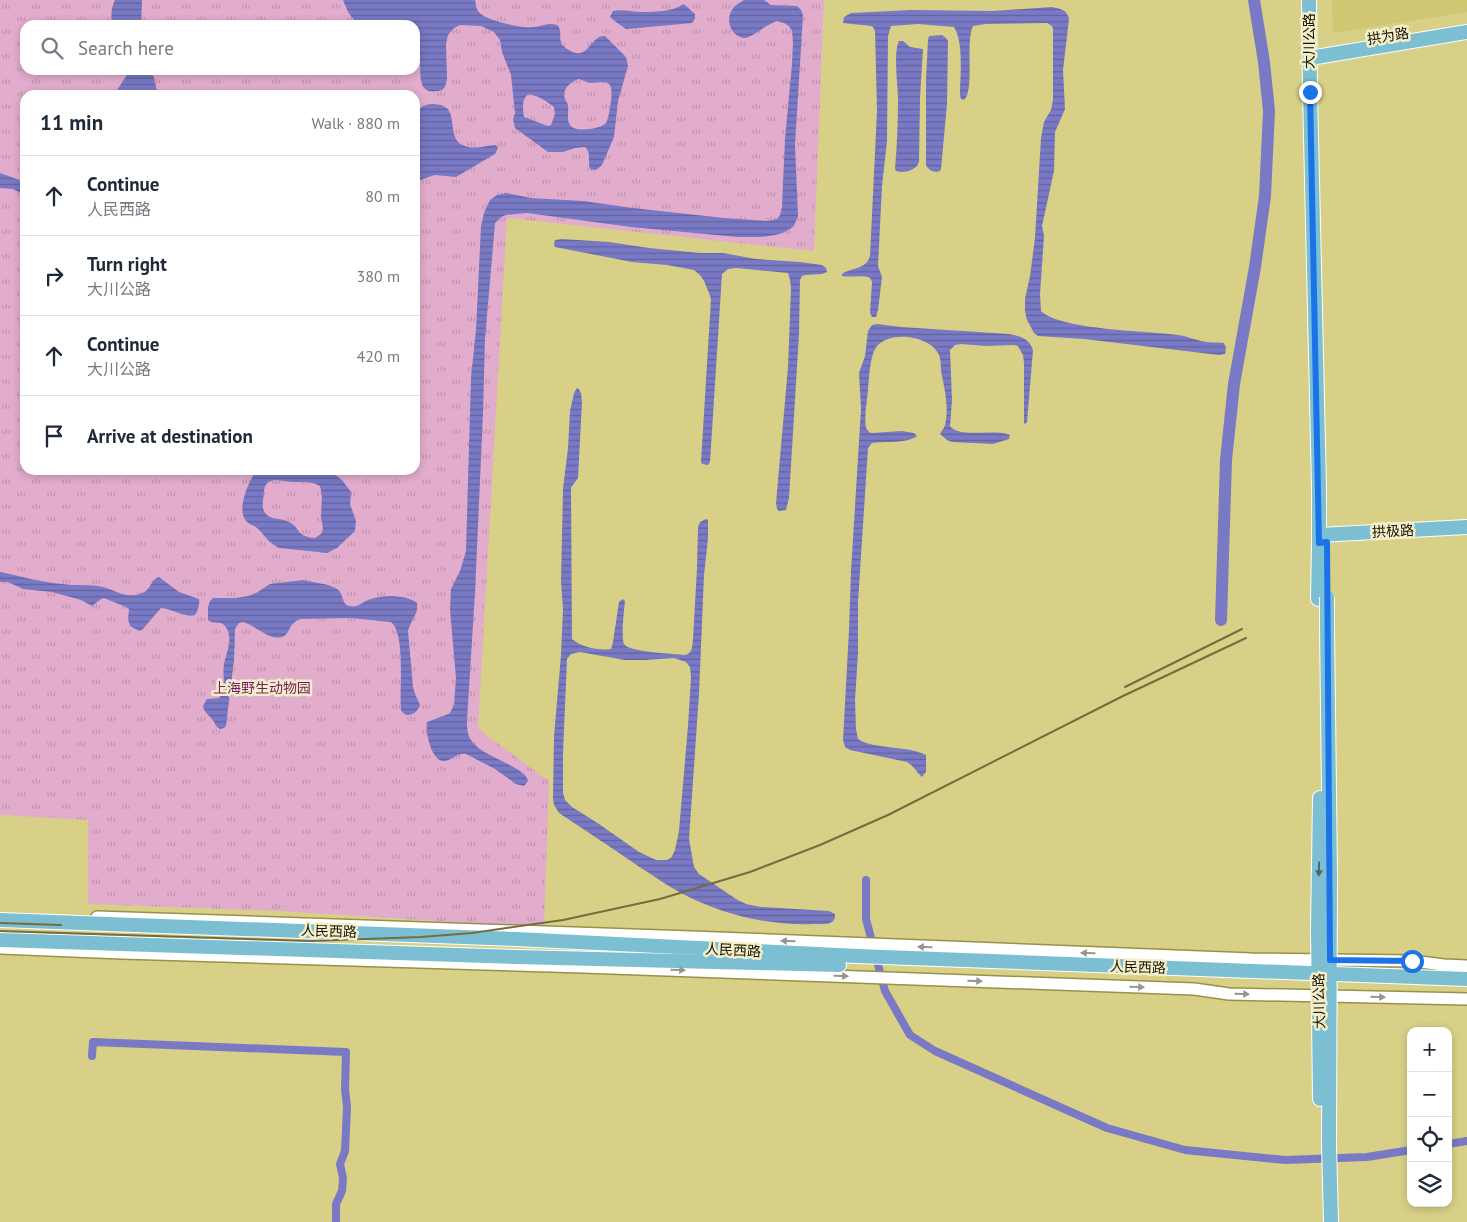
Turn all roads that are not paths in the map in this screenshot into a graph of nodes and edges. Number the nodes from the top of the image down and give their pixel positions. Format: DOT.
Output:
graph roads {
  1 [pos="1309,0"];
  2 [pos="1317,0"];
  3 [pos="1467,23"];
  4 [pos="1467,32"];
  5 [pos="1314,53"];
  6 [pos="1467,528"];
  7 [pos="1467,535"];
  8 [pos="1323,539"];
  9 [pos="0,914"];
  10 [pos="0,920"];
  11 [pos="0,940"];
  12 [pos="0,948"];
  13 [pos="858,961"];
  14 [pos="887,962"];
  15 [pos="1439,964"];
  16 [pos="1467,966"];
  17 [pos="1467,971"];
  18 [pos="1170,972"];
  19 [pos="1196,973"];
  20 [pos="1324,978"];
  21 [pos="1467,979"];
  22 [pos="1467,987"];
  23 [pos="1467,999"];
  24 [pos="1324,1172"];
  25 [pos="1322,1222"];
  26 [pos="1331,1222"];
  1 -- 5 [label="main road, 大川公路"];
  2 -- 5 [label="main road, 大川公路"];
  3 -- 5 [label="main road, 拱为路"];
  4 -- 5 [label="main road, 拱为路"];
  5 -- 8 [label="main road, 大川公路"];
  6 -- 8 [label="main road, 拱极路"];
  7 -- 8 [label="main road, 拱极路"];
  8 -- 20 [label="main road, 大川公路, bridge"];
  13 -- 9 [label="street, 人民西路, one-way"];
  10 -- 13 [label="main road, 人民西路"];
  11 -- 13 [label="main road, 人民西路"];
  12 -- 13 [label="street, 人民西路, one-way"];
  13 -- 14 [label="main road, 人民西路"];
  13 -- 14 [label="street, 人民西路"];
  14 -- 18 [label="main road, 人民西路"];
  18 -- 14 [label="street, 人民西路, one-way"];
  15 -- 16 [label="street, 人民西路"];
  15 -- 17 [label="street"];
  15 -- 20 [label="street, 人民西路"];
  18 -- 19 [label="main road, 人民西路"];
  18 -- 19 [label="street, 人民西路"];
  19 -- 20 [label="main road, 人民西路"];
  19 -- 20 [label="street, 人民西路"];
  20 -- 21 [label="main road, 人民西路"];
  20 -- 22 [label="main road, 人民西路"];
  20 -- 23 [label="street, 人民西路, one-way"];
  20 -- 24 [label="main road, 大川公路"];
  24 -- 25 [label="main road, 大川公路"];
  24 -- 26 [label="main road, 大川公路"];
}
